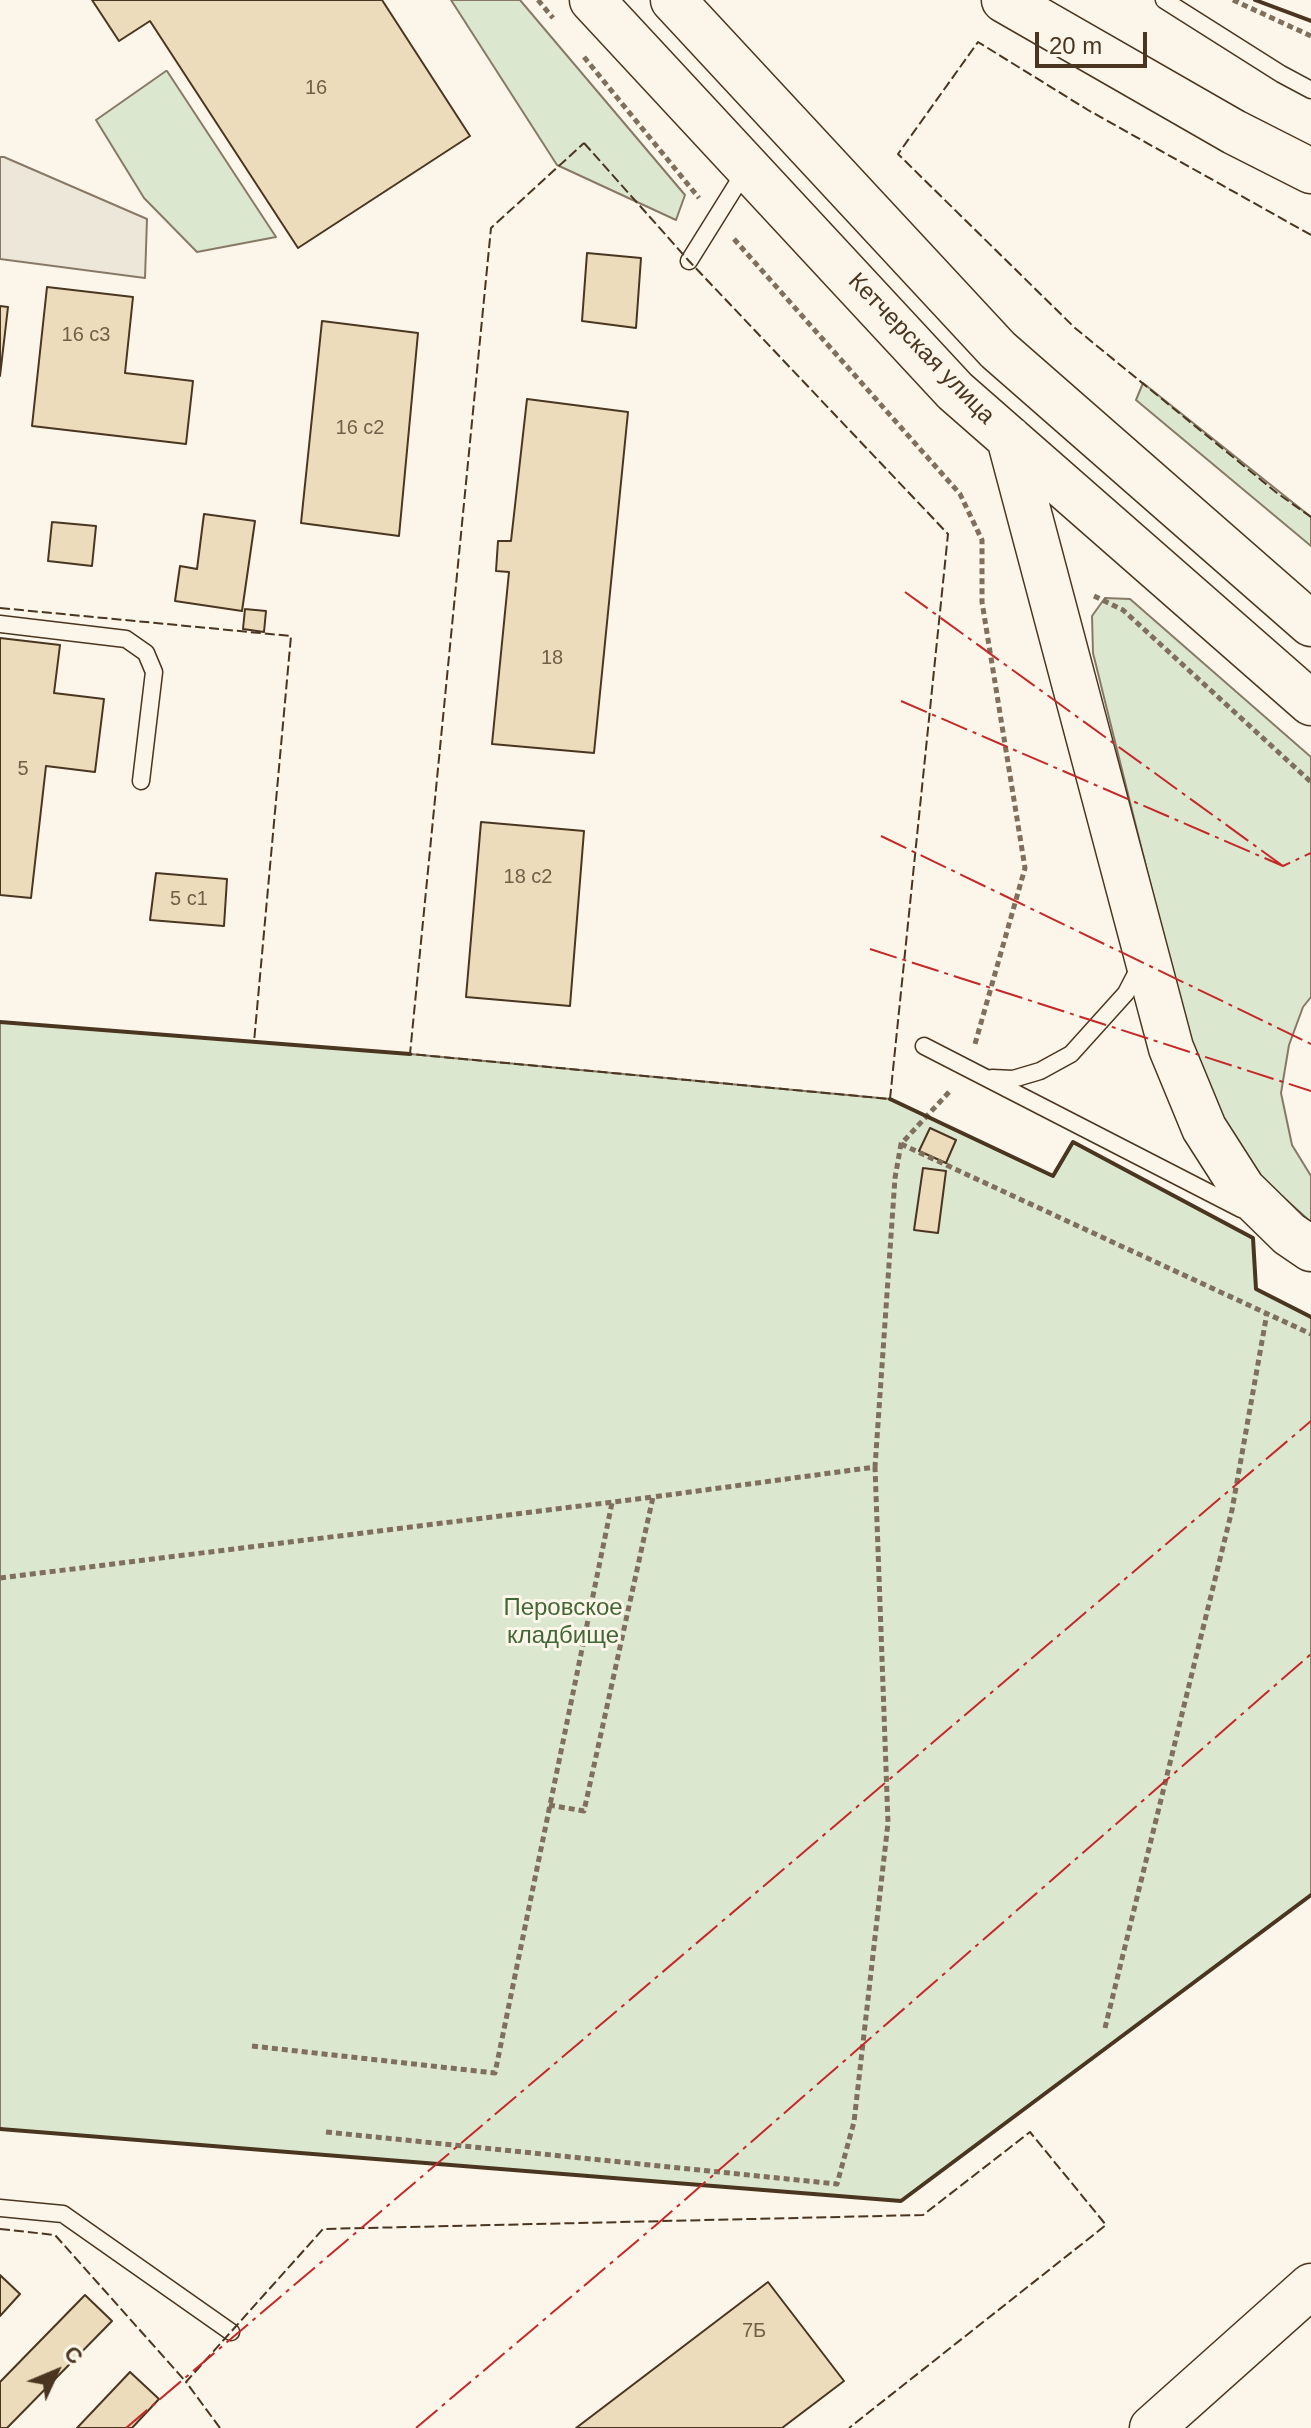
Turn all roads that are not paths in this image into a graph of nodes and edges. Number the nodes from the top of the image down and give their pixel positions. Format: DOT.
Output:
graph roads {
  1 [pos="673,0"];
  2 [pos="1004,0"];
  3 [pos="1164,0"];
  4 [pos="575,12"];
  5 [pos="1311,90"];
  6 [pos="748,167"];
  7 [pos="1311,171"];
  8 [pos="689,261"];
  9 [pos="1009,438"];
  10 [pos="0,624"];
  11 [pos="1311,624"];
  12 [pos="1311,703"];
  13 [pos="141,781"];
  14 [pos="1146,955"];
  15 [pos="924,1046"];
  16 [pos="987,1078"];
  17 [pos="1300,1241"];
  18 [pos="0,2208"];
  19 [pos="1311,2286"];
  20 [pos="231,2332"];
  21 [pos="1152,2428"];
  1 -- 11 [label="main road"];
  2 -- 7 [label="main road"];
  3 -- 5 [label="lane"];
  4 -- 6 [label="main road, Кетчерская улица"];
  6 -- 8 [label="lane"];
  6 -- 9 [label="main road, Кетчерская улица"];
  9 -- 12 [label="main road, Кетчерская улица"];
  9 -- 14 [label="main road"];
  10 -- 13 [label="lane"];
  14 -- 16 [label="lane"];
  14 -- 17 [label="main road"];
  15 -- 16 [label="lane"];
  16 -- 17 [label="lane"];
  18 -- 20 [label="lane"];
  19 -- 21 [label="main road"];
}
